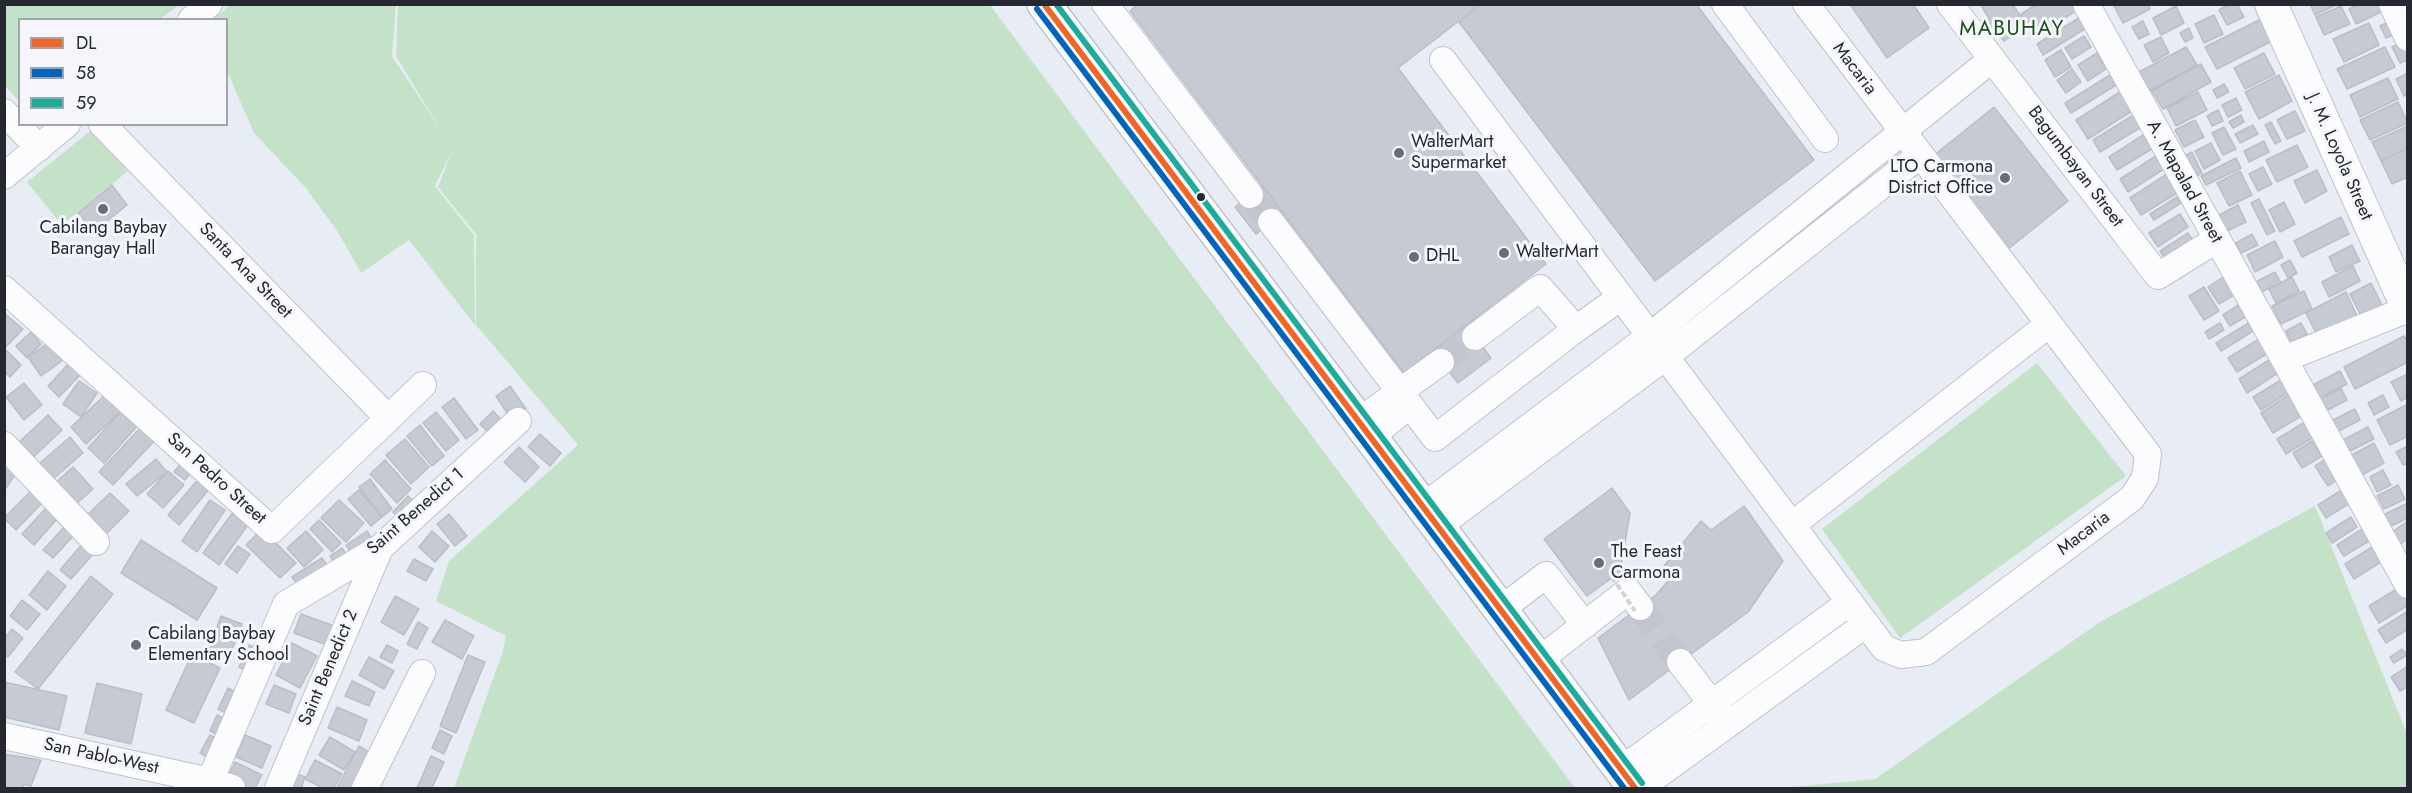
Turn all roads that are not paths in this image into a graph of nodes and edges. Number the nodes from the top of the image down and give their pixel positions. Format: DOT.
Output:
graph roads {
  1 [pos="209,4"];
  2 [pos="1044,4"];
  3 [pos="1105,4"];
  4 [pos="1725,4"];
  5 [pos="1806,4"];
  6 [pos="1950,4"];
  7 [pos="2086,4"];
  8 [pos="2271,4"];
  9 [pos="2392,4"];
  10 [pos="193,18"];
  11 [pos="2408,38"];
  12 [pos="1992,59"];
  13 [pos="1443,60"];
  14 [pos="4,112"];
  15 [pos="66,126"];
  16 [pos="104,126"];
  17 [pos="1902,133"];
  18 [pos="1825,139"];
  19 [pos="39,148"];
  20 [pos="1920,155"];
  21 [pos="4,176"];
  22 [pos="1250,195"];
  23 [pos="1271,222"];
  24 [pos="2216,240"];
  25 [pos="4,289"];
  26 [pos="1621,297"];
  27 [pos="2408,309"];
  28 [pos="2049,324"];
  29 [pos="1576,329"];
  30 [pos="1650,336"];
  31 [pos="1475,337"];
  32 [pos="1665,357"];
  33 [pos="2284,359"];
  34 [pos="1441,362"];
  35 [pos="423,385"];
  36 [pos="1405,398"];
  37 [pos="388,418"];
  38 [pos="518,421"];
  39 [pos="1365,429"];
  40 [pos="4,445"];
  41 [pos="1430,517"];
  42 [pos="1792,525"];
  43 [pos="96,542"];
  44 [pos="380,548"];
  45 [pos="2408,585"];
  46 [pos="1850,602"];
  47 [pos="1637,609"];
  48 [pos="1500,610"];
  49 [pos="1866,624"];
  50 [pos="1585,625"];
  51 [pos="1538,661"];
  52 [pos="1680,662"];
  53 [pos="422,673"];
  54 [pos="1712,703"];
  55 [pos="1728,724"];
  56 [pos="4,736"];
  57 [pos="1632,782"];
  58 [pos="221,785"];
  59 [pos="278,789"];
  60 [pos="365,789"];
  1 -- 10 [label="street"];
  2 -- 39 [label="highway"];
  3 -- 22 [label="street"];
  4 -- 18 [label="street"];
  5 -- 17 [label="street, Macaria"];
  6 -- 12 [label="street, Bagumbayan Street"];
  7 -- 24 [label="street, A. Mapalad Street"];
  8 -- 27 [label="main road, J. M. Loyola Street"];
  9 -- 11 [label="street"];
  12 -- 17 [label="street"];
  12 -- 24 [label="street, Bagumbayan Street"];
  13 -- 26 [label="street"];
  14 -- 19 [label="street"];
  15 -- 19 [label="street"];
  16 -- 37 [label="street, Santa Ana Street"];
  17 -- 20 [label="street, Macaria"];
  17 -- 30 [label="street"];
  19 -- 21 [label="street"];
  20 -- 28 [label="street, Macaria"];
  20 -- 32 [label="street"];
  23 -- 36 [label="street"];
  24 -- 33 [label="street, A. Mapalad Street"];
  25 -- 37 [label="street, San Pedro Street"];
  26 -- 29 [label="street"];
  26 -- 30 [label="street"];
  27 -- 33 [label="street"];
  28 -- 42 [label="street"];
  28 -- 49 [label="street, Macaria"];
  29 -- 31 [label="street"];
  29 -- 36 [label="street"];
  30 -- 32 [label="street"];
  30 -- 41 [label="street"];
  32 -- 41 [label="street"];
  32 -- 42 [label="street"];
  33 -- 45 [label="street, A. Mapalad Street"];
  34 -- 36 [label="street"];
  35 -- 37 [label="street, San Pedro Street"];
  36 -- 39 [label="street"];
  38 -- 44 [label="street, Saint Benedict 1"];
  39 -- 41 [label="highway"];
  40 -- 43 [label="street"];
  41 -- 48 [label="highway"];
  42 -- 46 [label="street"];
  44 -- 58 [label="street, Saint Benedict 1"];
  44 -- 59 [label="street, Saint Benedict 2"];
  46 -- 49 [label="street, Macaria"];
  46 -- 54 [label="street"];
  47 -- 50 [label="street"];
  48 -- 50 [label="street"];
  48 -- 51 [label="highway"];
  49 -- 55 [label="street"];
  50 -- 51 [label="street"];
  51 -- 57 [label="highway"];
  52 -- 54 [label="street"];
  53 -- 60 [label="street"];
  54 -- 55 [label="street"];
  54 -- 57 [label="street"];
  55 -- 57 [label="street"];
  56 -- 58 [label="street, San Pablo-West"];
}
